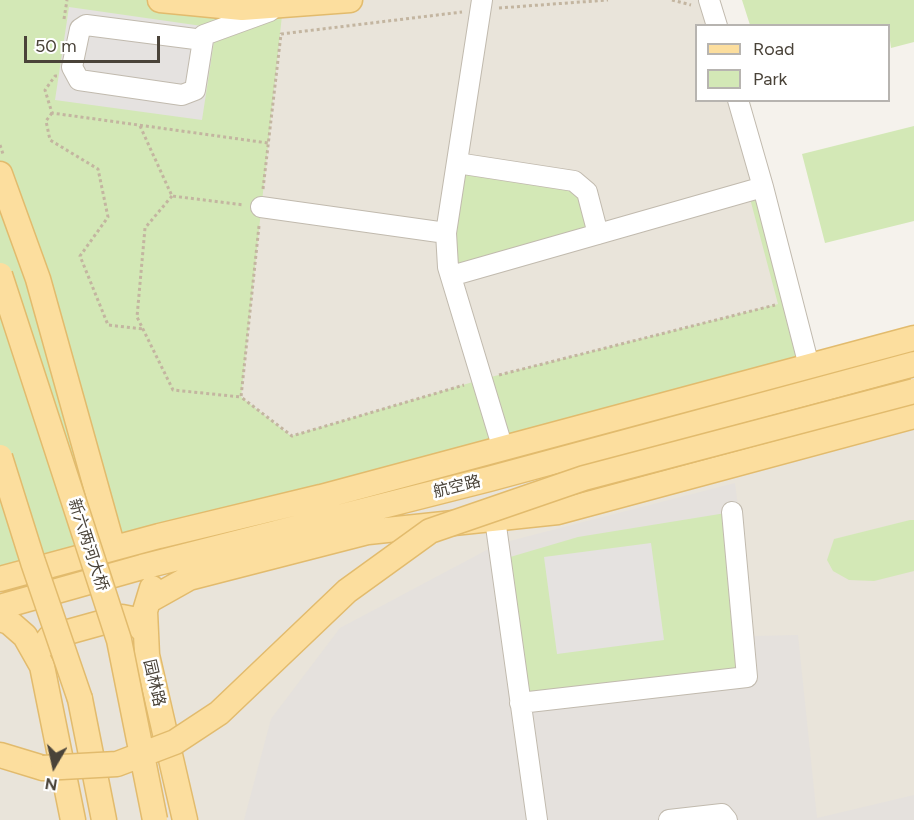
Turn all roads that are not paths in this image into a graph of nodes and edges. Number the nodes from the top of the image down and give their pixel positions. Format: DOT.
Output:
graph roads {
  1 [pos="160,0"];
  2 [pos="350,0"];
  3 [pos="482,0"];
  4 [pos="709,0"];
  5 [pos="283,6"];
  6 [pos="716,24"];
  7 [pos="203,40"];
  8 [pos="739,102"];
  9 [pos="457,163"];
  10 [pos="0,174"];
  11 [pos="763,187"];
  12 [pos="261,207"];
  13 [pos="446,233"];
  14 [pos="598,234"];
  15 [pos="0,275"];
  16 [pos="451,276"];
  17 [pos="914,338"];
  18 [pos="914,364"];
  19 [pos="809,366"];
  20 [pos="914,391"];
  21 [pos="914,416"];
  22 [pos="503,449"];
  23 [pos="0,456"];
  24 [pos="732,512"];
  25 [pos="495,519"];
  26 [pos="113,548"];
  27 [pos="179,558"];
  28 [pos="0,579"];
  29 [pos="148,601"];
  30 [pos="0,607"];
  31 [pos="0,619"];
  32 [pos="146,633"];
  33 [pos="39,662"];
  34 [pos="520,703"];
  35 [pos="0,755"];
  36 [pos="66,787"];
  37 [pos="62,820"];
  38 [pos="73,820"];
  39 [pos="104,820"];
  40 [pos="155,820"];
  41 [pos="185,820"];
  42 [pos="537,820"];
  43 [pos="669,820"];
  44 [pos="727,820"];
  1 -- 5 [label="main road"];
  2 -- 5 [label="main road"];
  3 -- 9 [label="street"];
  4 -- 6 [label="street"];
  5 -- 7 [label="street"];
  7 -- 7 [label="street"];
  8 -- 11 [label="street"];
  9 -- 13 [label="street"];
  9 -- 14 [label="street"];
  10 -- 26 [label="main road"];
  11 -- 14 [label="street"];
  11 -- 19 [label="street"];
  12 -- 13 [label="street"];
  13 -- 16 [label="street"];
  14 -- 16 [label="street"];
  15 -- 40 [label="main road, 新六两河大桥, bridge"];
  16 -- 22 [label="street"];
  17 -- 19 [label="main road, 航空路"];
  18 -- 27 [label="main road, 航空路"];
  19 -- 22 [label="main road, 航空路"];
  20 -- 35 [label="main road, bridge"];
  21 -- 25 [label="main road"];
  22 -- 26 [label="main road, 航空路"];
  23 -- 39 [label="main road, bridge"];
  24 -- 34 [label="street"];
  25 -- 29 [label="main road"];
  25 -- 34 [label="street"];
  26 -- 28 [label="main road, 航空路"];
  27 -- 29 [label="main road, 园林路"];
  27 -- 30 [label="main road, 航空路"];
  29 -- 32 [label="main road, 园林路"];
  31 -- 33 [label="main road"];
  32 -- 33 [label="main road"];
  32 -- 41 [label="main road, 园林路"];
  33 -- 36 [label="main road"];
  34 -- 42 [label="street"];
  36 -- 37 [label="street"];
  36 -- 38 [label="main road"];
  43 -- 44 [label="street"];
}
